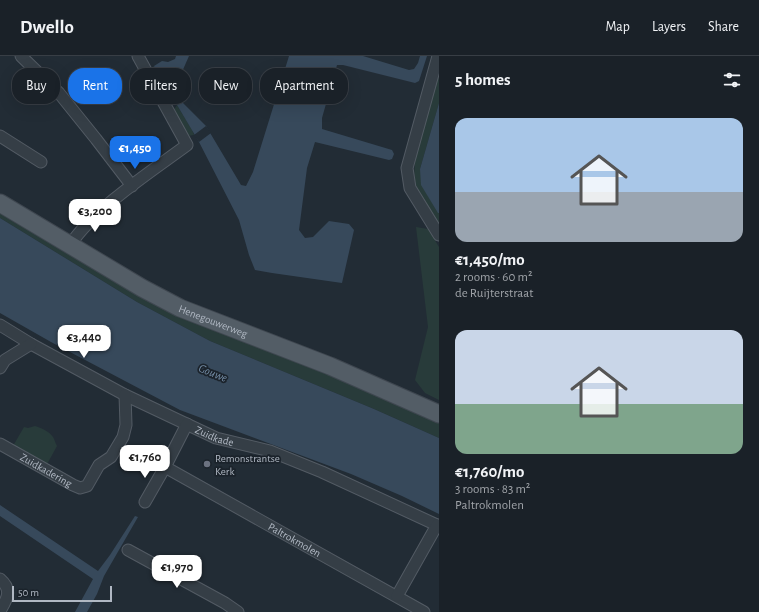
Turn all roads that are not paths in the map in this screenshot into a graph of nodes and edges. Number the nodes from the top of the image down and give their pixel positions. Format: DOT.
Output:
graph roads {
  1 [pos="21,56"];
  2 [pos="138,56"];
  3 [pos="438,56"];
  4 [pos="0,136"];
  5 [pos="41,162"];
  6 [pos="132,186"];
  7 [pos="0,203"];
  8 [pos="439,236"];
  9 [pos="70,245"];
  10 [pos="0,325"];
  11 [pos="32,344"];
  12 [pos="0,368"];
  13 [pos="125,394"];
  14 [pos="439,414"];
  15 [pos="187,424"];
  16 [pos="0,444"];
  17 [pos="165,467"];
  18 [pos="145,502"];
  19 [pos="438,526"];
  20 [pos="128,550"];
  21 [pos="0,579"];
  22 [pos="397,596"];
  23 [pos="0,611"];
  24 [pos="238,612"];
  25 [pos="424,612"];
  1 -- 6 [label="street"];
  2 -- 6 [label="street"];
  3 -- 8 [label="street"];
  4 -- 5 [label="street"];
  6 -- 9 [label="street"];
  7 -- 9 [label="main road, Henegouwerweg"];
  9 -- 14 [label="main road, Henegouwerweg"];
  10 -- 11 [label="street, Zuidkade"];
  11 -- 12 [label="street"];
  11 -- 13 [label="street, Zuidkade"];
  13 -- 15 [label="street, Zuidkade"];
  13 -- 16 [label="street, Zuidkadering"];
  15 -- 17 [label="street"];
  15 -- 19 [label="street, Zuidkade"];
  17 -- 18 [label="street"];
  17 -- 22 [label="street, Paltrokmolen"];
  19 -- 22 [label="street"];
  20 -- 24 [label="street"];
  21 -- 23 [label="street"];
  22 -- 25 [label="street, Paltrokmolen"];
}
